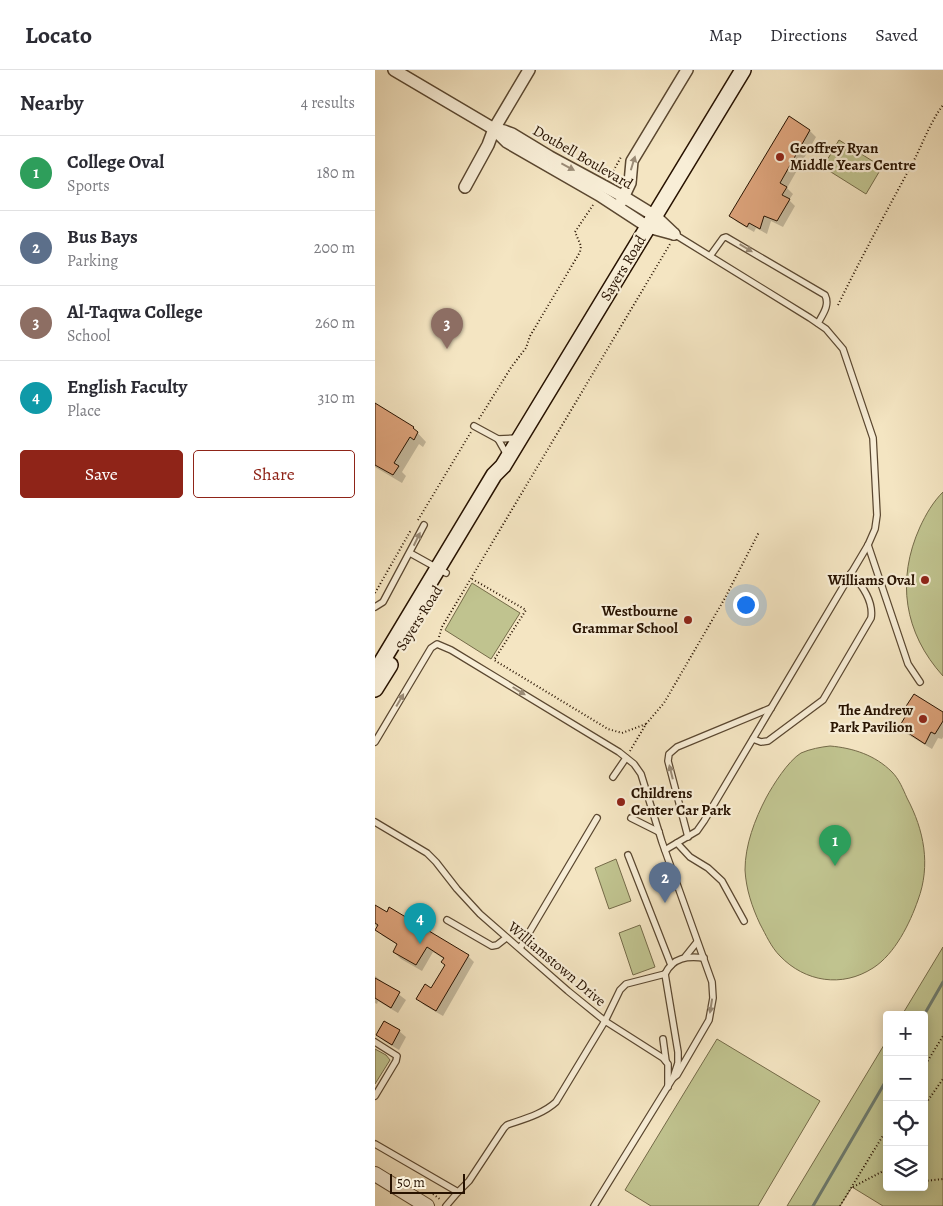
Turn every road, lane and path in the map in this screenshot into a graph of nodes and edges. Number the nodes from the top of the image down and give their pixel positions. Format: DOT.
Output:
graph roads {
  1 [pos="394,70"];
  2 [pos="529,70"];
  3 [pos="687,70"];
  4 [pos="743,70"];
  5 [pos="943,106"];
  6 [pos="494,129"];
  7 [pos="547,161"];
  8 [pos="465,187"];
  9 [pos="599,195"];
  10 [pos="624,197"];
  11 [pos="618,208"];
  12 [pos="652,222"];
  13 [pos="674,234"];
  14 [pos="710,256"];
  15 [pos="838,305"];
  16 [pos="818,324"];
  17 [pos="474,426"];
  18 [pos="520,438"];
  19 [pos="498,439"];
  20 [pos="505,462"];
  21 [pos="418,520"];
  22 [pos="424,525"];
  23 [pos="413,528"];
  24 [pos="759,532"];
  25 [pos="868,545"];
  26 [pos="410,553"];
  27 [pos="442,570"];
  28 [pos="851,572"];
  29 [pos="471,579"];
  30 [pos="375,593"];
  31 [pos="375,607"];
  32 [pos="437,644"];
  33 [pos="375,672"];
  34 [pos="920,682"];
  35 [pos="375,689"];
  36 [pos="771,708"];
  37 [pos="646,724"];
  38 [pos="753,739"];
  39 [pos="375,742"];
  40 [pos="626,758"];
  41 [pos="613,777"];
  42 [pos="597,818"];
  43 [pos="631,818"];
  44 [pos="375,822"];
  45 [pos="659,832"];
  46 [pos="687,837"];
  47 [pos="677,843"];
  48 [pos="665,850"];
  49 [pos="628,854"];
  50 [pos="447,920"];
  51 [pos="744,921"];
  52 [pos="505,938"];
  53 [pos="697,942"];
  54 [pos="520,948"];
  55 [pos="685,957"];
  56 [pos="704,958"];
  57 [pos="671,965"];
  58 [pos="665,974"];
  59 [pos="605,1021"];
  60 [pos="943,1036"];
  61 [pos="663,1039"];
  62 [pos="375,1042"];
  63 [pos="928,1060"];
  64 [pos="666,1061"];
  65 [pos="673,1078"];
  66 [pos="943,1079"];
  67 [pos="668,1087"];
  68 [pos="375,1096"];
  69 [pos="928,1101"];
  70 [pos="883,1136"];
  71 [pos="375,1144"];
  72 [pos="883,1171"];
  73 [pos="375,1174"];
  74 [pos="943,1179"];
  75 [pos="928,1181"];
  76 [pos="851,1188"];
  77 [pos="458,1192"];
  78 [pos="427,1206"];
  79 [pos="446,1206"];
  80 [pos="594,1206"];
  81 [pos="840,1206"];
  1 -- 6 [label="street, Doubell Boulevard"];
  2 -- 6 [label="street"];
  10 -- 3 [label="street, one-way"];
  4 -- 12 [label="main road, Sayers Road"];
  5 -- 15 [label="path"];
  6 -- 7 [label="street, Doubell Boulevard"];
  6 -- 8 [label="street"];
  7 -- 9 [label="street, Doubell Boulevard"];
  7 -- 10 [label="street, Doubell Boulevard, one-way"];
  9 -- 11 [label="street, Doubell Boulevard"];
  9 -- 17 [label="path"];
  10 -- 11 [label="street"];
  10 -- 12 [label="street, Doubell Boulevard"];
  11 -- 12 [label="street, Doubell Boulevard"];
  12 -- 13 [label="street"];
  12 -- 18 [label="main road, Sayers Road"];
  13 -- 14 [label="lane"];
  13 -- 29 [label="path"];
  14 -- 16 [label="lane"];
  14 -- 16 [label="lane, one-way"];
  16 -- 25 [label="lane"];
  17 -- 19 [label="lane"];
  17 -- 21 [label="path"];
  18 -- 19 [label="lane"];
  18 -- 20 [label="main road, Sayers Road"];
  19 -- 20 [label="lane"];
  20 -- 27 [label="main road, Sayers Road"];
  26 -- 22 [label="lane, one-way"];
  23 -- 30 [label="path"];
  24 -- 37 [label="path"];
  25 -- 28 [label="lane"];
  25 -- 34 [label="lane"];
  26 -- 27 [label="lane"];
  26 -- 31 [label="lane"];
  27 -- 33 [label="main road, Sayers Road"];
  27 -- 35 [label="main road, Sayers Road"];
  28 -- 36 [label="lane"];
  28 -- 38 [label="lane"];
  29 -- 32 [label="path"];
  29 -- 37 [label="path"];
  39 -- 32 [label="lane, one-way"];
  32 -- 40 [label="lane, one-way"];
  36 -- 38 [label="lane"];
  46 -- 36 [label="lane, one-way"];
  37 -- 40 [label="path"];
  38 -- 46 [label="lane"];
  40 -- 41 [label="lane"];
  40 -- 45 [label="lane"];
  42 -- 54 [label="lane"];
  43 -- 45 [label="lane"];
  44 -- 52 [label="lane, Williamstown Drive"];
  45 -- 48 [label="lane"];
  46 -- 47 [label="lane"];
  47 -- 48 [label="lane"];
  47 -- 51 [label="lane"];
  48 -- 53 [label="lane"];
  49 -- 57 [label="lane"];
  50 -- 52 [label="lane"];
  52 -- 54 [label="lane, Williamstown Drive"];
  53 -- 55 [label="lane"];
  53 -- 56 [label="lane"];
  54 -- 59 [label="lane, Williamstown Drive"];
  55 -- 56 [label="lane"];
  55 -- 57 [label="lane"];
  56 -- 65 [label="lane, one-way"];
  57 -- 58 [label="lane"];
  58 -- 59 [label="lane, Williamstown Drive"];
  58 -- 65 [label="lane"];
  59 -- 64 [label="lane"];
  59 -- 77 [label="lane"];
  60 -- 63 [label="path"];
  61 -- 64 [label="lane"];
  62 -- 68 [label="lane"];
  64 -- 67 [label="lane"];
  65 -- 67 [label="lane"];
  66 -- 69 [label="path"];
  67 -- 80 [label="lane"];
  70 -- 76 [label="path"];
  71 -- 77 [label="lane"];
  72 -- 76 [label="path"];
  73 -- 78 [label="street"];
  74 -- 75 [label="path"];
  76 -- 81 [label="path"];
  77 -- 79 [label="lane"];
}
